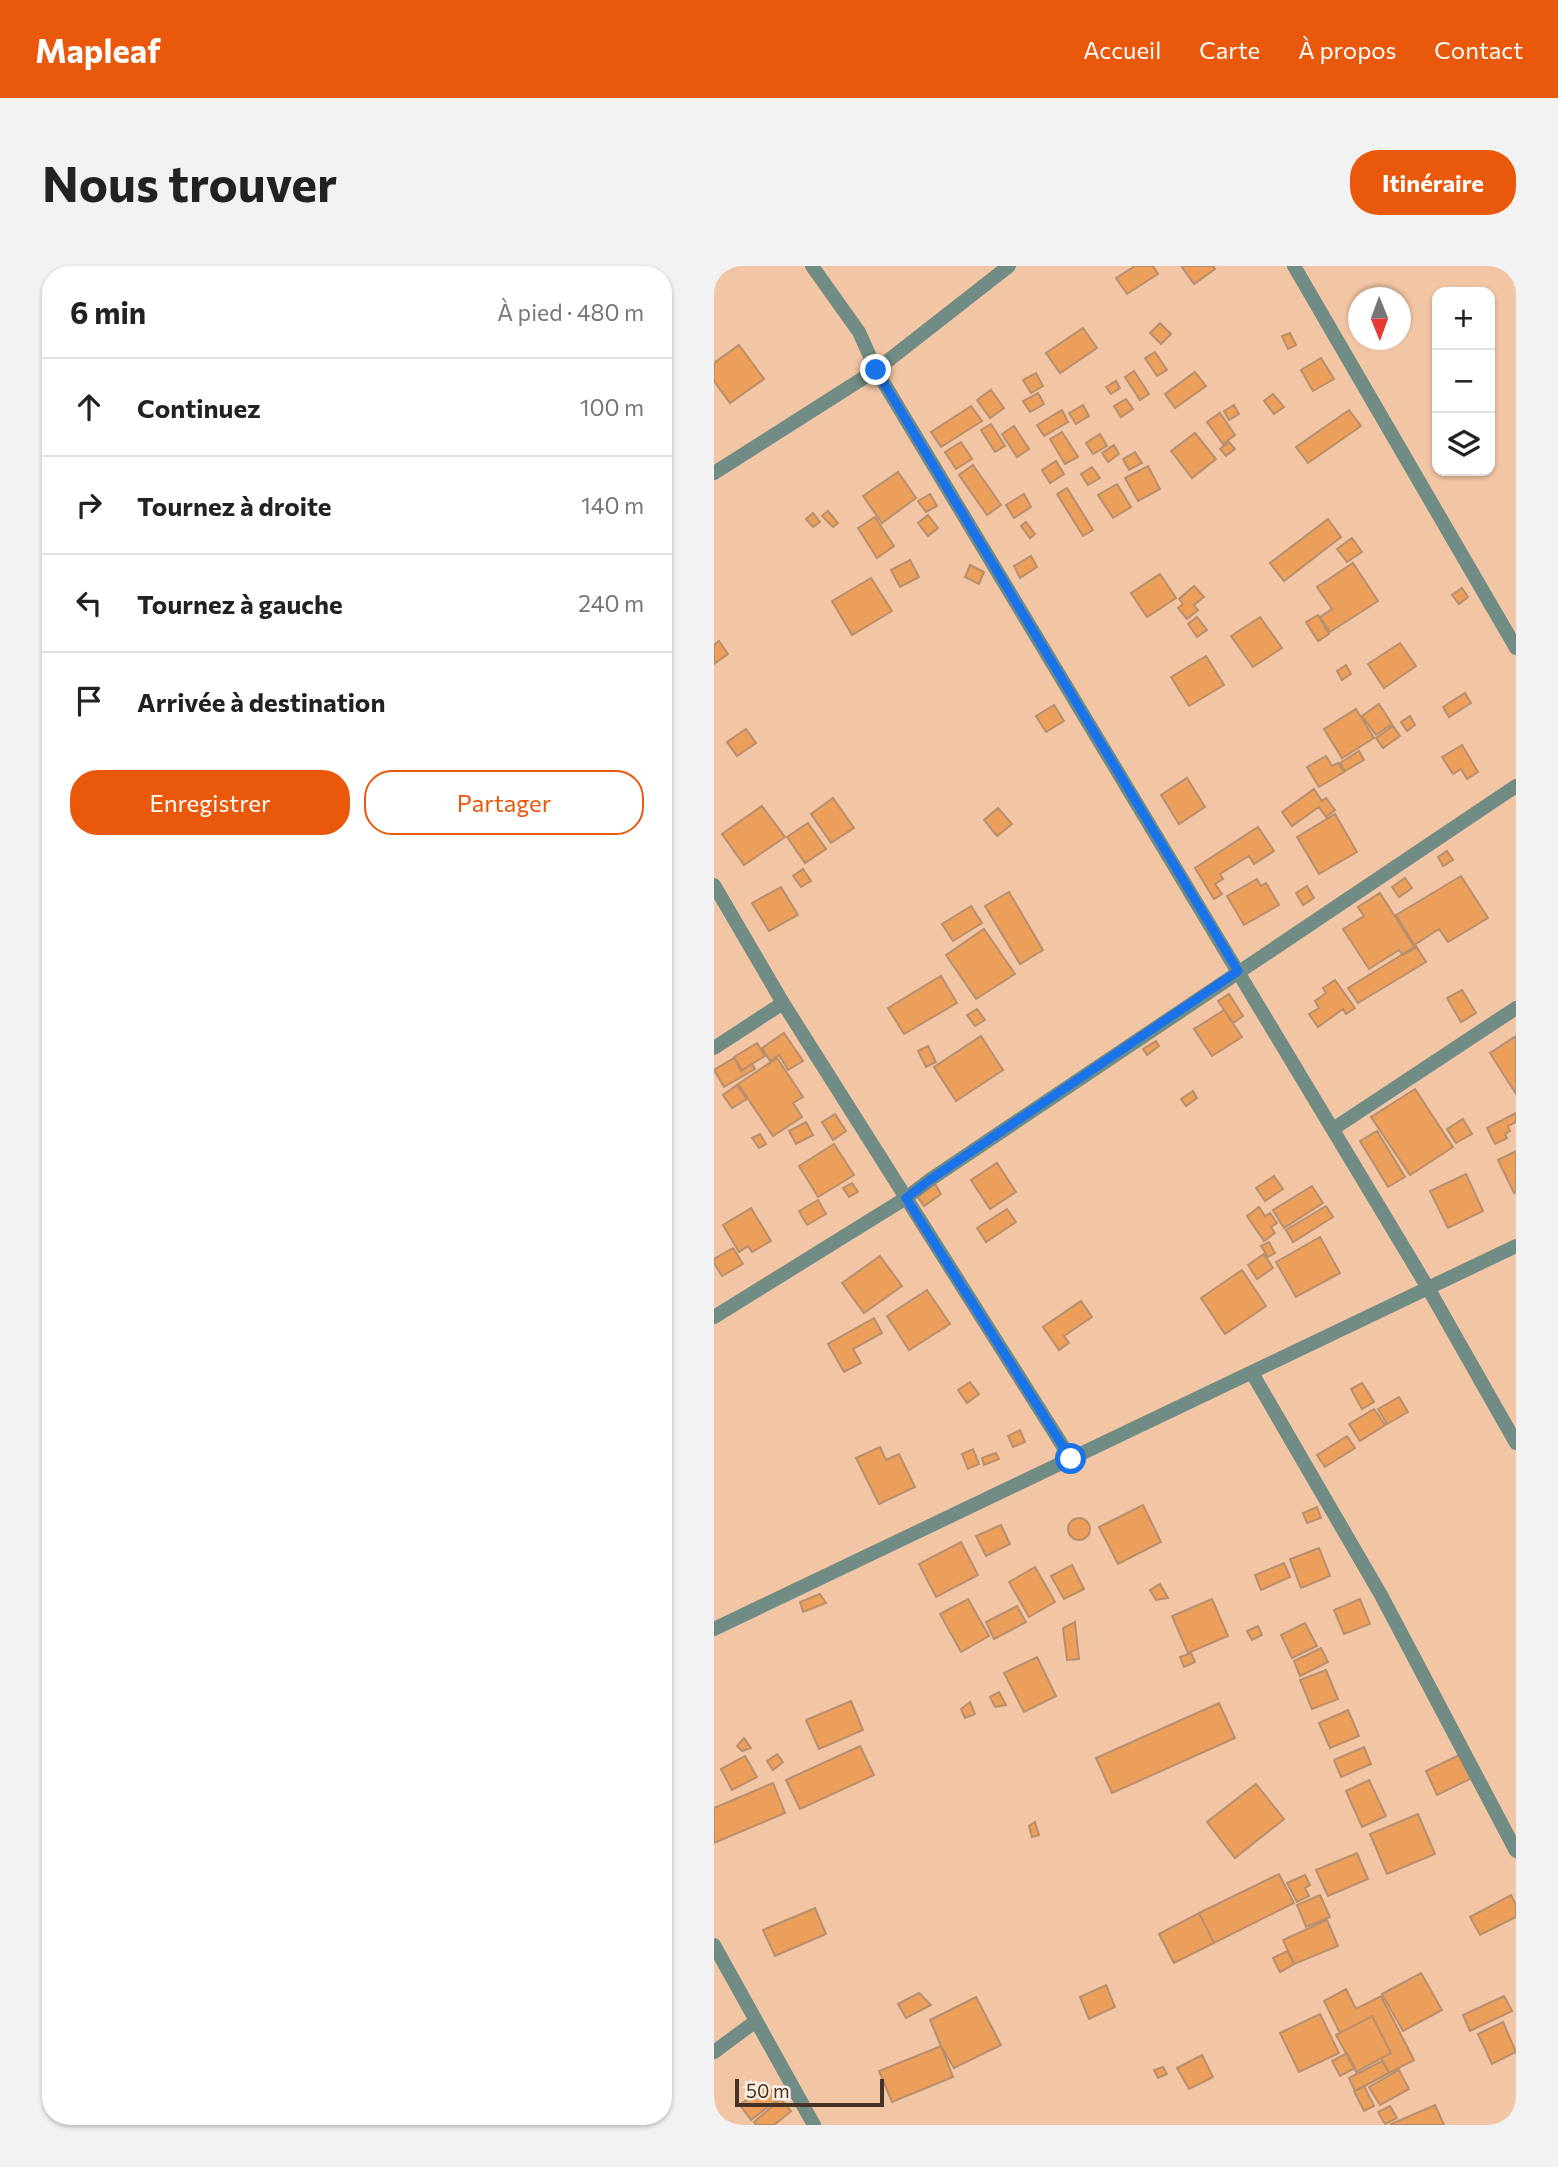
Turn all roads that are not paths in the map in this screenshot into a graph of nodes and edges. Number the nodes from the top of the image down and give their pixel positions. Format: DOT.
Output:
graph roads {
  1 [pos="812,266"];
  2 [pos="1009,266"];
  3 [pos="1294,266"];
  4 [pos="876,370"];
  5 [pos="714,472"];
  6 [pos="1516,648"];
  7 [pos="1516,786"];
  8 [pos="714,885"];
  9 [pos="1238,971"];
  10 [pos="783,1003"];
  11 [pos="1516,1008"];
  12 [pos="714,1048"];
  13 [pos="1333,1129"];
  14 [pos="906,1198"];
  15 [pos="1516,1246"];
  16 [pos="1428,1288"];
  17 [pos="714,1317"];
  18 [pos="1252,1373"];
  19 [pos="1516,1443"];
  20 [pos="1071,1459"];
  21 [pos="714,1629"];
  22 [pos="1516,1851"];
  23 [pos="714,1945"];
  24 [pos="756,2021"];
  25 [pos="714,2052"];
  26 [pos="814,2125"];
  1 -- 4 [label="street"];
  2 -- 4 [label="street"];
  3 -- 6 [label="street"];
  4 -- 5 [label="street"];
  4 -- 9 [label="street"];
  7 -- 9 [label="street"];
  8 -- 10 [label="street"];
  9 -- 13 [label="street"];
  9 -- 14 [label="street"];
  10 -- 12 [label="street"];
  10 -- 14 [label="street"];
  11 -- 13 [label="street"];
  13 -- 16 [label="street"];
  14 -- 17 [label="street"];
  14 -- 20 [label="street"];
  15 -- 16 [label="street"];
  16 -- 18 [label="street"];
  16 -- 19 [label="street"];
  18 -- 20 [label="street"];
  18 -- 22 [label="street"];
  20 -- 21 [label="street"];
  23 -- 24 [label="street"];
  24 -- 25 [label="street"];
  24 -- 26 [label="street"];
}
